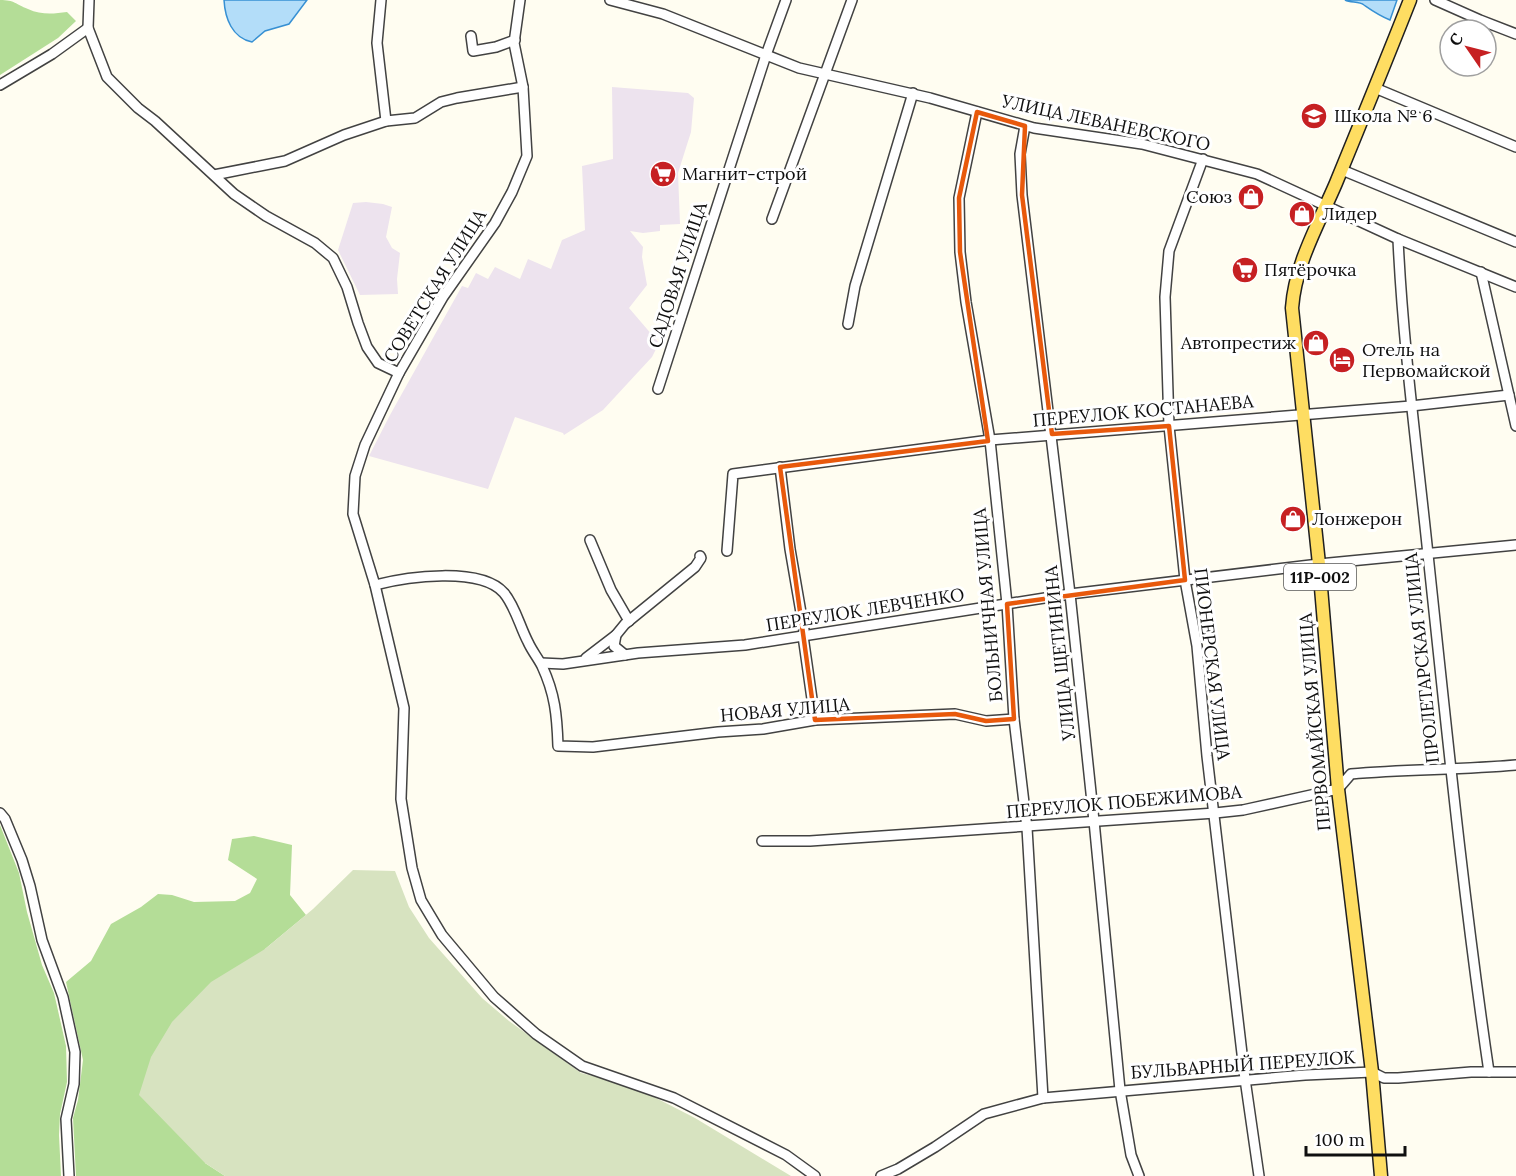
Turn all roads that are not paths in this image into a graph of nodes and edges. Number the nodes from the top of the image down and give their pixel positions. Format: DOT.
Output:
graph roads {
  1 [pos="89,0"];
  2 [pos="381,0"];
  3 [pos="520,0"];
  4 [pos="610,0"];
  5 [pos="786,0"];
  6 [pos="852,0"];
  7 [pos="1410,0"];
  8 [pos="1435,0"];
  9 [pos="88,28"];
  10 [pos="1516,34"];
  11 [pos="471,36"];
  12 [pos="515,40"];
  13 [pos="766,55"];
  14 [pos="826,74"];
  15 [pos="0,85"];
  16 [pos="523,87"];
  17 [pos="1375,88"];
  18 [pos="913,93"];
  19 [pos="977,112"];
  20 [pos="386,122"];
  21 [pos="1025,126"];
  22 [pos="1516,147"];
  23 [pos="1203,159"];
  24 [pos="1342,170"];
  25 [pos="214,175"];
  26 [pos="1326,206"];
  27 [pos="772,219"];
  28 [pos="1398,240"];
  29 [pos="1516,242"];
  30 [pos="1481,272"];
  31 [pos="1516,287"];
  32 [pos="848,324"];
  33 [pos="399,373"];
  34 [pos="658,389"];
  35 [pos="1509,396"];
  36 [pos="1411,406"];
  37 [pos="1304,414"];
  38 [pos="1169,426"];
  39 [pos="1516,426"];
  40 [pos="1052,434"];
  41 [pos="990,440"];
  42 [pos="780,467"];
  43 [pos="590,540"];
  44 [pos="1516,545"];
  45 [pos="727,551"];
  46 [pos="1428,553"];
  47 [pos="700,556"];
  48 [pos="1319,564"];
  49 [pos="1185,580"];
  50 [pos="375,585"];
  51 [pos="1070,594"];
  52 [pos="1007,604"];
  53 [pos="628,621"];
  54 [pos="616,635"];
  55 [pos="803,636"];
  56 [pos="625,655"];
  57 [pos="582,661"];
  58 [pos="541,663"];
  59 [pos="1014,719"];
  60 [pos="816,720"];
  61 [pos="1516,765"];
  62 [pos="1450,770"];
  63 [pos="1338,789"];
  64 [pos="0,813"];
  65 [pos="1215,813"];
  66 [pos="1094,820"];
  67 [pos="1027,828"];
  68 [pos="762,842"];
  69 [pos="1372,1072"];
  70 [pos="1489,1072"];
  71 [pos="1516,1072"];
  72 [pos="1245,1079"];
  73 [pos="1120,1090"];
  74 [pos="1043,1098"];
  75 [pos="69,1176"];
  76 [pos="815,1176"];
  77 [pos="881,1176"];
  78 [pos="1139,1176"];
  79 [pos="1259,1176"];
  80 [pos="1381,1176"];
  1 -- 9 [label="street"];
  2 -- 20 [label="street"];
  3 -- 12 [label="street, СОВЕТСКАЯ УЛИЦА"];
  4 -- 13 [label="street, УЛИЦА ЛЕВАНЕВСКОГО"];
  5 -- 13 [label="street, САДОВАЯ УЛИЦА"];
  6 -- 14 [label="street"];
  7 -- 17 [label="main road, ПЕРВОМАЙСКАЯ УЛИЦА / 11Р-002"];
  8 -- 10 [label="street"];
  9 -- 15 [label="street"];
  9 -- 25 [label="street"];
  11 -- 12 [label="street"];
  12 -- 16 [label="street, СОВЕТСКАЯ УЛИЦА"];
  13 -- 14 [label="street, УЛИЦА ЛЕВАНЕВСКОГО"];
  13 -- 34 [label="street, САДОВАЯ УЛИЦА"];
  14 -- 18 [label="street, УЛИЦА ЛЕВАНЕВСКОГО"];
  14 -- 27 [label="street"];
  16 -- 20 [label="street"];
  16 -- 33 [label="street, СОВЕТСКАЯ УЛИЦА"];
  17 -- 22 [label="street"];
  17 -- 24 [label="main road, ПЕРВОМАЙСКАЯ УЛИЦА / 11Р-002"];
  18 -- 19 [label="street, УЛИЦА ЛЕВАНЕВСКОГО"];
  18 -- 32 [label="street"];
  19 -- 21 [label="street, УЛИЦА ЛЕВАНЕВСКОГО"];
  19 -- 41 [label="street, БОЛЬНИЧНАЯ УЛИЦА"];
  20 -- 25 [label="street"];
  21 -- 23 [label="street, УЛИЦА ЛЕВАНЕВСКОГО"];
  21 -- 40 [label="street, УЛИЦА ЩЕТИНИНА"];
  23 -- 26 [label="street, УЛИЦА ЛЕВАНЕВСКОГО"];
  23 -- 38 [label="street, ПИОНЕРСКАЯ УЛИЦА"];
  24 -- 26 [label="main road, ПЕРВОМАЙСКАЯ УЛИЦА / 11Р-002"];
  24 -- 29 [label="street"];
  25 -- 33 [label="street"];
  26 -- 28 [label="street, УЛИЦА ЛЕВАНЕВСКОГО"];
  26 -- 37 [label="main road, ПЕРВОМАЙСКАЯ УЛИЦА / 11Р-002"];
  28 -- 30 [label="street, УЛИЦА ЛЕВАНЕВСКОГО"];
  28 -- 36 [label="street, ПРОЛЕТАРСКАЯ УЛИЦА"];
  30 -- 31 [label="street, УЛИЦА ЛЕВАНЕВСКОГО"];
  30 -- 35 [label="street"];
  33 -- 50 [label="street, СОВЕТСКАЯ УЛИЦА"];
  35 -- 36 [label="street, ПЕРЕУЛОК КОСТАНАЕВА"];
  35 -- 39 [label="street"];
  36 -- 37 [label="street, ПЕРЕУЛОК КОСТАНАЕВА"];
  36 -- 46 [label="street, ПРОЛЕТАРСКАЯ УЛИЦА"];
  37 -- 38 [label="street, ПЕРЕУЛОК КОСТАНАЕВА"];
  37 -- 48 [label="main road, ПЕРВОМАЙСКАЯ УЛИЦА / 11Р-002"];
  38 -- 40 [label="street, ПЕРЕУЛОК КОСТАНАЕВА"];
  38 -- 49 [label="street, ПИОНЕРСКАЯ УЛИЦА"];
  40 -- 41 [label="street, ПЕРЕУЛОК КОСТАНАЕВА"];
  40 -- 51 [label="street, УЛИЦА ЩЕТИНИНА"];
  41 -- 42 [label="street, ПЕРЕУЛОК КОСТАНАЕВА"];
  41 -- 52 [label="street, БОЛЬНИЧНАЯ УЛИЦА"];
  42 -- 45 [label="street, ПЕРЕУЛОК КОСТАНАЕВА"];
  42 -- 55 [label="street"];
  43 -- 53 [label="street"];
  44 -- 46 [label="street, ПЕРЕУЛОК ЛЕВЧЕНКО"];
  46 -- 48 [label="street, ПЕРЕУЛОК ЛЕВЧЕНКО"];
  46 -- 62 [label="street, ПРОЛЕТАРСКАЯ УЛИЦА"];
  47 -- 53 [label="street"];
  48 -- 49 [label="street, ПЕРЕУЛОК ЛЕВЧЕНКО"];
  48 -- 63 [label="main road, ПЕРВОМАЙСКАЯ УЛИЦА / 11Р-002"];
  49 -- 51 [label="street, ПЕРЕУЛОК ЛЕВЧЕНКО"];
  49 -- 65 [label="street, ПИОНЕРСКАЯ УЛИЦА"];
  50 -- 58 [label="street"];
  50 -- 76 [label="street, СОВЕТСКАЯ УЛИЦА"];
  51 -- 52 [label="street, ПЕРЕУЛОК ЛЕВЧЕНКО"];
  51 -- 66 [label="street, УЛИЦА ЩЕТИНИНА"];
  52 -- 55 [label="street, ПЕРЕУЛОК ЛЕВЧЕНКО"];
  52 -- 59 [label="street, БОЛЬНИЧНАЯ УЛИЦА"];
  53 -- 54 [label="street"];
  54 -- 56 [label="street"];
  54 -- 57 [label="street"];
  55 -- 56 [label="street, ПЕРЕУЛОК ЛЕВЧЕНКО"];
  55 -- 60 [label="street"];
  56 -- 57 [label="street, ПЕРЕУЛОК ЛЕВЧЕНКО"];
  57 -- 58 [label="street, ПЕРЕУЛОК ЛЕВЧЕНКО"];
  58 -- 60 [label="street, НОВАЯ УЛИЦА"];
  59 -- 60 [label="street, НОВАЯ УЛИЦА"];
  59 -- 67 [label="street, БОЛЬНИЧНАЯ УЛИЦА"];
  61 -- 62 [label="street, ПЕРЕУЛОК ПОБЕЖИМОВА"];
  62 -- 63 [label="street, ПЕРЕУЛОК ПОБЕЖИМОВА"];
  62 -- 70 [label="street, ПРОЛЕТАРСКАЯ УЛИЦА"];
  63 -- 65 [label="street, ПЕРЕУЛОК ПОБЕЖИМОВА"];
  63 -- 69 [label="main road, ПЕРВОМАЙСКАЯ УЛИЦА / 11Р-002"];
  64 -- 75 [label="street"];
  65 -- 66 [label="street, ПЕРЕУЛОК ПОБЕЖИМОВА"];
  65 -- 72 [label="street, ПИОНЕРСКАЯ УЛИЦА"];
  66 -- 67 [label="street, ПЕРЕУЛОК ПОБЕЖИМОВА"];
  66 -- 73 [label="street, УЛИЦА ЩЕТИНИНА"];
  67 -- 68 [label="street, ПЕРЕУЛОК ПОБЕЖИМОВА"];
  67 -- 74 [label="street, БОЛЬНИЧНАЯ УЛИЦА"];
  69 -- 70 [label="street, БУЛЬВАРНЫЙ ПЕРЕУЛОК"];
  69 -- 72 [label="street, БУЛЬВАРНЫЙ ПЕРЕУЛОК"];
  69 -- 80 [label="main road, ПЕРВОМАЙСКАЯ УЛИЦА / 11Р-002"];
  70 -- 71 [label="street, БУЛЬВАРНЫЙ ПЕРЕУЛОК"];
  72 -- 73 [label="street, БУЛЬВАРНЫЙ ПЕРЕУЛОК"];
  72 -- 79 [label="street, ПИОНЕРСКАЯ УЛИЦА"];
  73 -- 74 [label="street, БУЛЬВАРНЫЙ ПЕРЕУЛОК"];
  73 -- 78 [label="street, УЛИЦА ЩЕТИНИНА"];
  74 -- 77 [label="street, БУЛЬВАРНЫЙ ПЕРЕУЛОК"];
}
